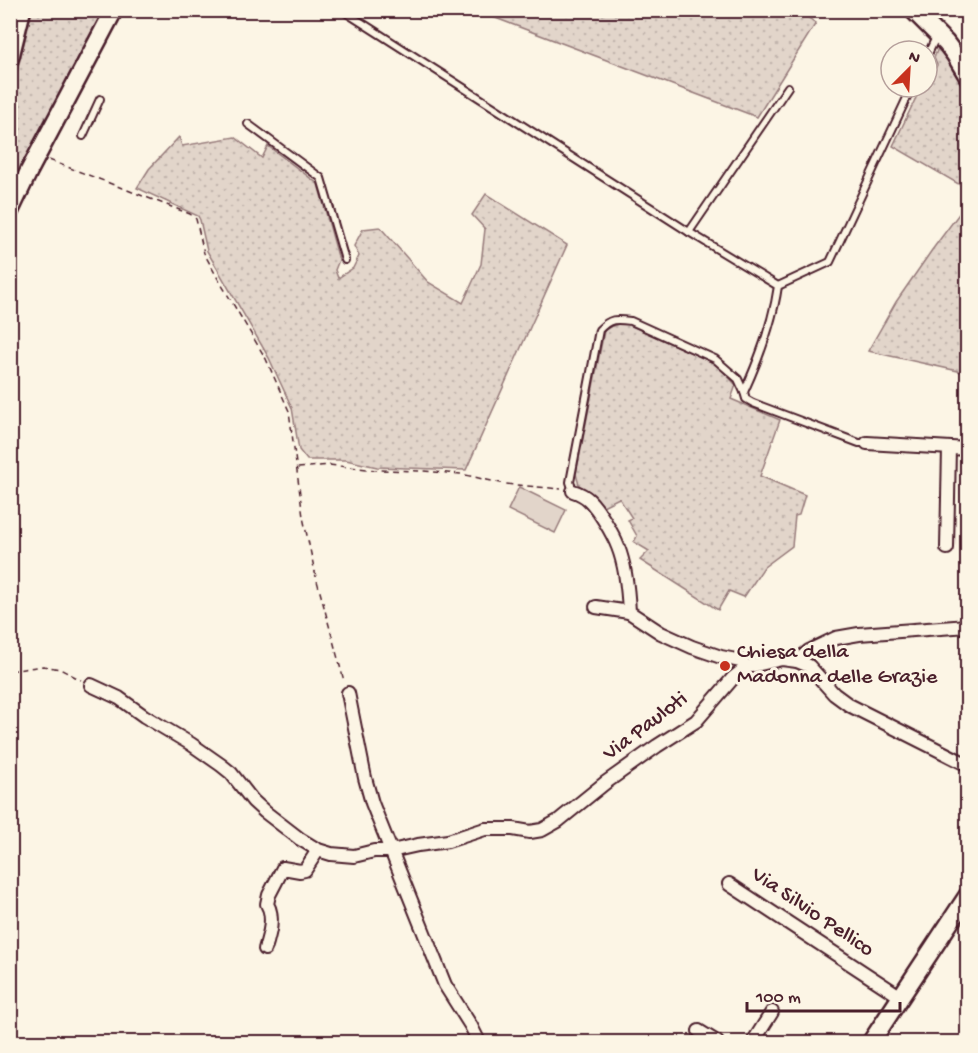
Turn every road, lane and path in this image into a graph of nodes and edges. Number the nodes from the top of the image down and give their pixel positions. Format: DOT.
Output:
graph roads {
  1 [pos="22,10"];
  2 [pos="114,10"];
  3 [pos="342,10"];
  4 [pos="913,10"];
  5 [pos="938,34"];
  6 [pos="936,39"];
  7 [pos="10,58"];
  8 [pos="968,77"];
  9 [pos="788,87"];
  10 [pos="100,99"];
  11 [pos="906,99"];
  12 [pos="248,124"];
  13 [pos="83,136"];
  14 [pos="37,156"];
  15 [pos="10,192"];
  16 [pos="10,212"];
  17 [pos="689,232"];
  18 [pos="345,260"];
  19 [pos="778,286"];
  20 [pos="744,392"];
  21 [pos="867,443"];
  22 [pos="949,448"];
  23 [pos="968,449"];
  24 [pos="297,468"];
  25 [pos="573,491"];
  26 [pos="947,548"];
  27 [pos="596,607"];
  28 [pos="630,612"];
  29 [pos="968,626"];
  30 [pos="797,661"];
  31 [pos="747,667"];
  32 [pos="10,671"];
  33 [pos="91,685"];
  34 [pos="348,693"];
  35 [pos="968,765"];
  36 [pos="318,850"];
  37 [pos="391,851"];
  38 [pos="729,884"];
  39 [pos="968,895"];
  40 [pos="265,949"];
  41 [pos="901,998"];
  42 [pos="772,1012"];
  43 [pos="699,1031"];
  44 [pos="479,1042"];
  45 [pos="717,1042"];
  46 [pos="753,1042"];
  47 [pos="871,1042"];
  1 -- 7 [label="main road"];
  2 -- 14 [label="main road"];
  3 -- 17 [label="lane"];
  4 -- 5 [label="main road"];
  5 -- 6 [label="lane"];
  5 -- 8 [label="main road"];
  9 -- 17 [label="lane"];
  10 -- 13 [label="lane"];
  11 -- 19 [label="lane"];
  12 -- 18 [label="lane"];
  14 -- 15 [label="main road"];
  14 -- 16 [label="main road"];
  14 -- 24 [label="path"];
  17 -- 19 [label="lane"];
  19 -- 20 [label="lane"];
  20 -- 21 [label="lane"];
  20 -- 25 [label="lane"];
  21 -- 22 [label="street"];
  22 -- 23 [label="street"];
  22 -- 26 [label="street"];
  24 -- 25 [label="path"];
  24 -- 34 [label="path"];
  25 -- 28 [label="street"];
  27 -- 28 [label="street"];
  28 -- 31 [label="street"];
  29 -- 30 [label="street"];
  30 -- 31 [label="street"];
  30 -- 35 [label="street"];
  31 -- 37 [label="street, Via Pauloti"];
  32 -- 33 [label="path"];
  33 -- 36 [label="street"];
  34 -- 37 [label="street"];
  36 -- 37 [label="street, Via Pauloti"];
  36 -- 40 [label="street"];
  37 -- 44 [label="street"];
  38 -- 41 [label="street, Via Silvio Pellico"];
  39 -- 41 [label="main road"];
  41 -- 47 [label="main road"];
  42 -- 46 [label="street"];
  43 -- 45 [label="street"];
}
